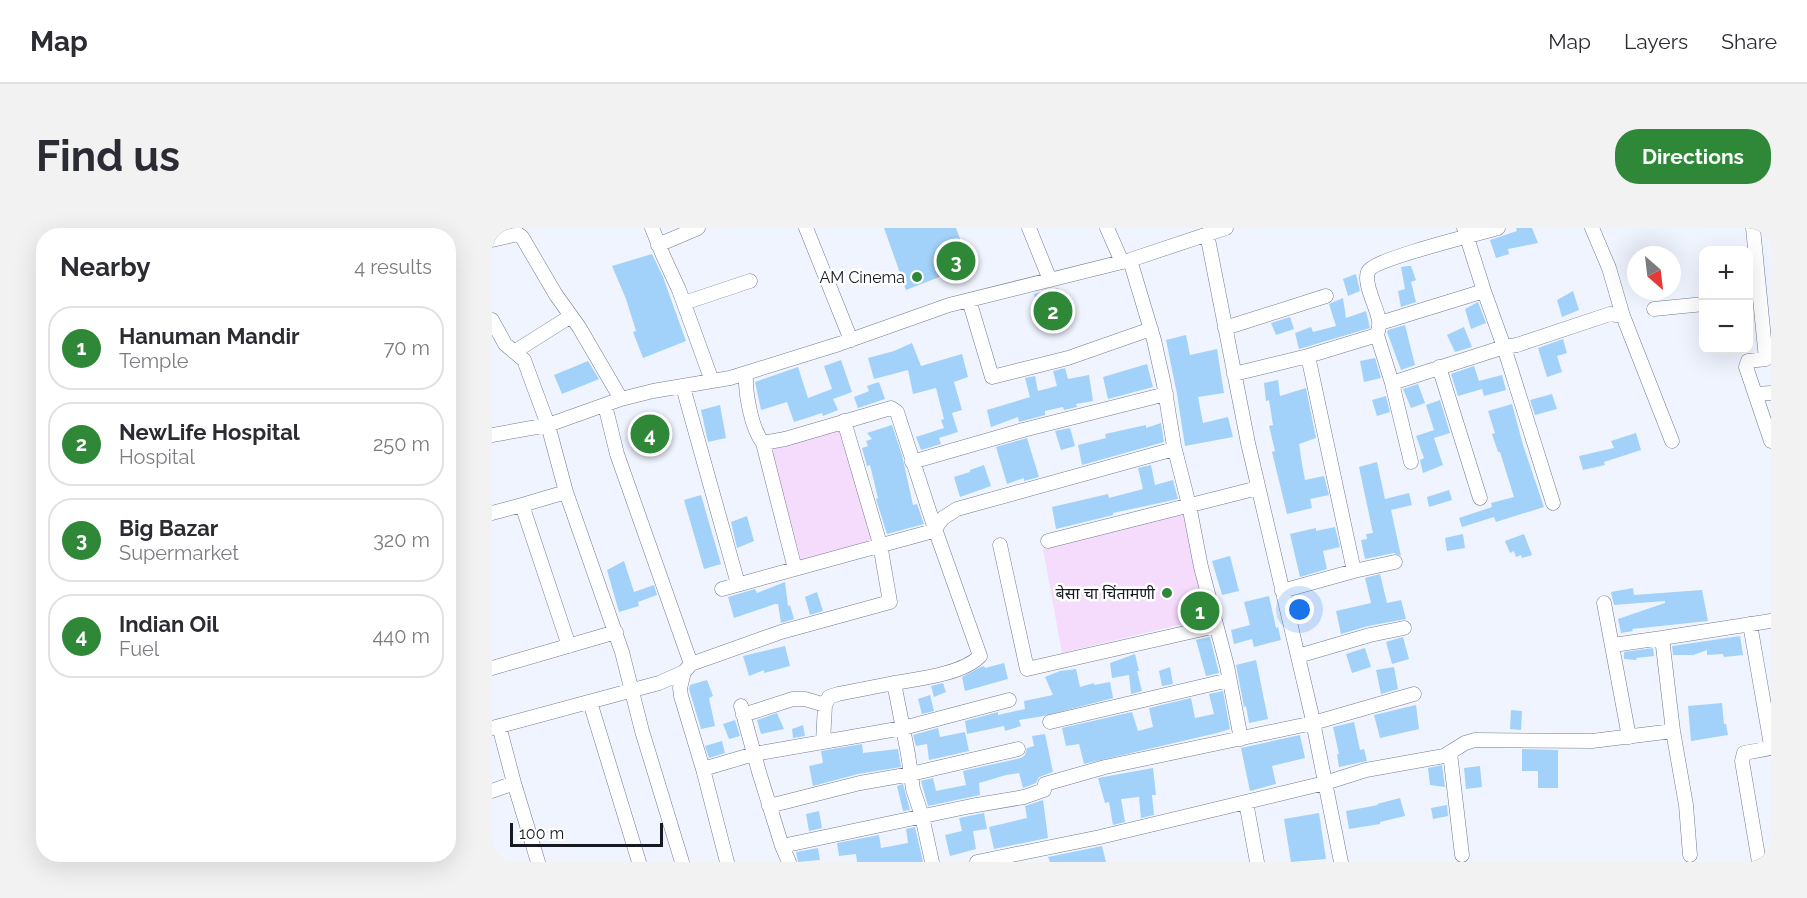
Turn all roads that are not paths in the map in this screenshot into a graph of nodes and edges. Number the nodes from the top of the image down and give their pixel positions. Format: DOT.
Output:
graph roads {
  1 [pos="652,228"];
  2 [pos="698,228"];
  3 [pos="806,228"];
  4 [pos="1029,228"];
  5 [pos="1107,228"];
  6 [pos="1226,228"];
  7 [pos="1498,228"];
  8 [pos="1592,228"];
  9 [pos="1753,228"];
  10 [pos="519,231"];
  11 [pos="1466,233"];
  12 [pos="1207,234"];
  13 [pos="492,240"];
  14 [pos="658,245"];
  15 [pos="1126,261"];
  16 [pos="1765,278"];
  17 [pos="1050,280"];
  18 [pos="750,281"];
  19 [pos="1484,291"];
  20 [pos="1326,296"];
  21 [pos="969,300"];
  22 [pos="1755,300"];
  23 [pos="684,303"];
  24 [pos="1699,304"];
  25 [pos="1654,309"];
  26 [pos="571,316"];
  27 [pos="1623,316"];
  28 [pos="492,320"];
  29 [pos="1225,328"];
  30 [pos="1151,329"];
  31 [pos="1379,329"];
  32 [pos="851,340"];
  33 [pos="1504,347"];
  34 [pos="504,349"];
  35 [pos="1308,356"];
  36 [pos="1768,359"];
  37 [pos="1439,368"];
  38 [pos="746,373"];
  39 [pos="1234,374"];
  40 [pos="712,381"];
  41 [pos="1392,383"];
  42 [pos="683,387"];
  43 [pos="1771,393"];
  44 [pos="1166,394"];
  45 [pos="1755,394"];
  46 [pos="621,399"];
  47 [pos="605,405"];
  48 [pos="844,422"];
  49 [pos="548,425"];
  50 [pos="492,435"];
  51 [pos="1672,441"];
  52 [pos="1771,441"];
  53 [pos="764,443"];
  54 [pos="1174,449"];
  55 [pos="912,462"];
  56 [pos="1411,462"];
  57 [pos="1258,488"];
  58 [pos="566,492"];
  59 [pos="1480,498"];
  60 [pos="1553,503"];
  61 [pos="522,505"];
  62 [pos="1189,505"];
  63 [pos="492,513"];
  64 [pos="935,529"];
  65 [pos="1048,542"];
  66 [pos="880,544"];
  67 [pos="1000,545"];
  68 [pos="1395,562"];
  69 [pos="795,569"];
  70 [pos="1354,571"];
  71 [pos="738,585"];
  72 [pos="722,589"];
  73 [pos="1282,591"];
  74 [pos="1604,603"];
  75 [pos="1771,621"];
  76 [pos="1750,624"];
  77 [pos="1216,626"];
  78 [pos="1404,628"];
  79 [pos="616,632"];
  80 [pos="1662,638"];
  81 [pos="1612,645"];
  82 [pos="569,646"];
  83 [pos="1298,656"];
  84 [pos="492,668"];
  85 [pos="687,668"];
  86 [pos="1229,680"];
  87 [pos="894,683"];
  88 [pos="633,690"];
  89 [pos="1414,694"];
  90 [pos="1010,700"];
  91 [pos="590,702"];
  92 [pos="825,705"];
  93 [pos="1050,723"];
  94 [pos="1313,723"];
  95 [pos="496,727"];
  96 [pos="903,728"];
  97 [pos="1673,732"];
  98 [pos="1629,737"];
  99 [pos="1241,739"];
  100 [pos="823,742"];
  101 [pos="1771,747"];
  102 [pos="1018,749"];
  103 [pos="1450,753"];
  104 [pos="754,754"];
  105 [pos="703,769"];
  106 [pos="911,774"];
  107 [pos="514,783"];
  108 [pos="1325,783"];
  109 [pos="492,790"];
  110 [pos="1246,802"];
  111 [pos="769,806"];
  112 [pos="922,816"];
  113 [pos="782,846"];
  114 [pos="1462,855"];
  115 [pos="1690,855"];
  116 [pos="995,860"];
  117 [pos="1254,861"];
  118 [pos="538,862"];
  119 [pos="639,862"];
  120 [pos="682,862"];
  121 [pos="727,862"];
  122 [pos="789,862"];
  123 [pos="932,862"];
  124 [pos="977,862"];
  125 [pos="1341,862"];
  126 [pos="1759,862"];
  1 -- 14 [label="street"];
  2 -- 14 [label="street"];
  3 -- 32 [label="street"];
  4 -- 17 [label="street"];
  5 -- 15 [label="street"];
  6 -- 12 [label="street"];
  7 -- 11 [label="street"];
  8 -- 27 [label="street"];
  9 -- 16 [label="street"];
  10 -- 13 [label="street"];
  10 -- 26 [label="street"];
  11 -- 19 [label="street"];
  11 -- 31 [label="street"];
  12 -- 15 [label="street"];
  12 -- 29 [label="street"];
  14 -- 23 [label="street"];
  15 -- 17 [label="street"];
  15 -- 30 [label="street"];
  16 -- 22 [label="street"];
  17 -- 21 [label="street"];
  18 -- 23 [label="street"];
  19 -- 31 [label="street"];
  19 -- 33 [label="street"];
  20 -- 29 [label="street"];
  21 -- 30 [label="street"];
  21 -- 32 [label="street"];
  22 -- 36 [label="street"];
  23 -- 40 [label="street"];
  24 -- 25 [label="street"];
  26 -- 34 [label="street"];
  26 -- 46 [label="street"];
  27 -- 33 [label="street"];
  27 -- 51 [label="street"];
  28 -- 34 [label="street"];
  29 -- 39 [label="street"];
  30 -- 44 [label="street"];
  31 -- 35 [label="street"];
  31 -- 41 [label="street"];
  32 -- 38 [label="street"];
  33 -- 37 [label="street"];
  33 -- 60 [label="street"];
  34 -- 49 [label="street"];
  35 -- 39 [label="street"];
  35 -- 70 [label="street"];
  36 -- 45 [label="street"];
  37 -- 41 [label="street"];
  37 -- 59 [label="street"];
  38 -- 40 [label="street"];
  38 -- 53 [label="street"];
  39 -- 57 [label="street"];
  40 -- 42 [label="street"];
  41 -- 56 [label="street"];
  42 -- 46 [label="street"];
  42 -- 71 [label="street"];
  43 -- 45 [label="street"];
  44 -- 54 [label="street"];
  44 -- 55 [label="street"];
  45 -- 52 [label="street"];
  46 -- 47 [label="street"];
  47 -- 49 [label="street"];
  47 -- 85 [label="street"];
  48 -- 53 [label="street"];
  48 -- 55 [label="street"];
  48 -- 66 [label="street"];
  49 -- 50 [label="street"];
  49 -- 58 [label="street"];
  53 -- 69 [label="street"];
  54 -- 62 [label="street"];
  54 -- 64 [label="street"];
  55 -- 64 [label="street"];
  57 -- 62 [label="street"];
  57 -- 73 [label="street"];
  58 -- 61 [label="street"];
  58 -- 79 [label="street"];
  61 -- 63 [label="street"];
  61 -- 82 [label="street"];
  62 -- 65 [label="street"];
  62 -- 77 [label="street"];
  64 -- 66 [label="street"];
  64 -- 87 [label="street"];
  66 -- 69 [label="street"];
  66 -- 85 [label="street"];
  67 -- 77 [label="street"];
  68 -- 70 [label="street"];
  69 -- 71 [label="street"];
  70 -- 73 [label="street"];
  71 -- 72 [label="street"];
  73 -- 83 [label="street"];
  74 -- 81 [label="street"];
  75 -- 76 [label="street"];
  76 -- 80 [label="street"];
  76 -- 101 [label="street"];
  77 -- 86 [label="street"];
  78 -- 83 [label="street"];
  79 -- 82 [label="street"];
  79 -- 88 [label="street"];
  80 -- 81 [label="street"];
  80 -- 97 [label="street"];
  81 -- 98 [label="street"];
  82 -- 84 [label="street"];
  83 -- 94 [label="street"];
  85 -- 88 [label="street"];
  85 -- 105 [label="street"];
  86 -- 93 [label="street"];
  86 -- 99 [label="street"];
  87 -- 92 [label="street"];
  87 -- 96 [label="street"];
  88 -- 91 [label="street"];
  88 -- 120 [label="street"];
  89 -- 94 [label="street"];
  90 -- 96 [label="street"];
  91 -- 95 [label="street"];
  91 -- 119 [label="street"];
  92 -- 100 [label="street"];
  92 -- 104 [label="street"];
  94 -- 99 [label="street"];
  94 -- 108 [label="street"];
  95 -- 107 [label="street"];
  96 -- 100 [label="street"];
  96 -- 106 [label="street"];
  97 -- 98 [label="street"];
  97 -- 115 [label="street"];
  98 -- 103 [label="street"];
  99 -- 112 [label="street"];
  100 -- 104 [label="street"];
  101 -- 126 [label="street"];
  102 -- 106 [label="street"];
  103 -- 108 [label="street"];
  103 -- 114 [label="street"];
  104 -- 105 [label="street"];
  104 -- 111 [label="street"];
  105 -- 121 [label="street"];
  106 -- 111 [label="street"];
  106 -- 112 [label="street"];
  107 -- 109 [label="street"];
  107 -- 118 [label="street"];
  108 -- 110 [label="street"];
  108 -- 125 [label="street"];
  110 -- 116 [label="street"];
  110 -- 117 [label="street"];
  111 -- 113 [label="street"];
  112 -- 113 [label="street"];
  112 -- 123 [label="street"];
  113 -- 122 [label="street"];
  116 -- 124 [label="street"];
}
